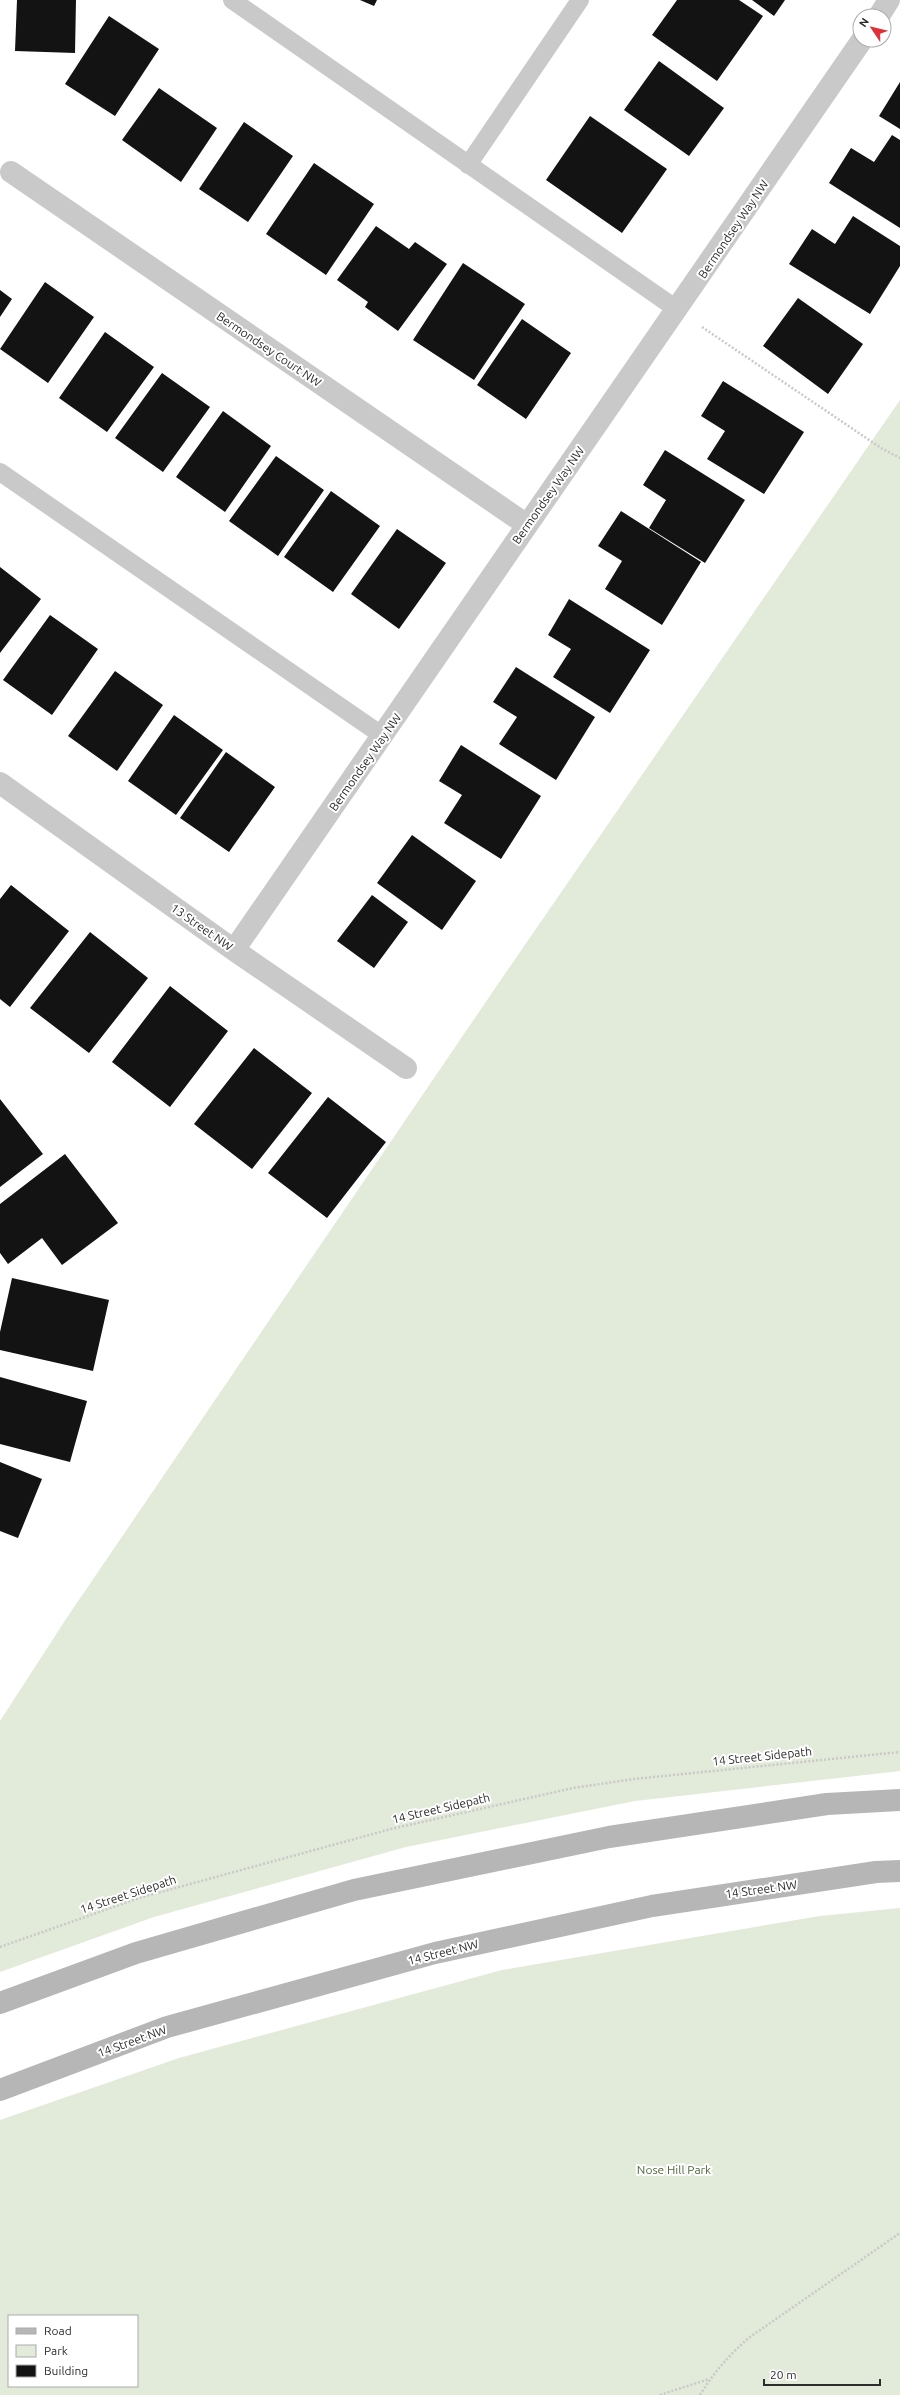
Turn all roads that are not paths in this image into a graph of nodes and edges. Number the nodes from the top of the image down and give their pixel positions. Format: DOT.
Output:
graph roads {
  1 [pos="232,0"];
  2 [pos="580,0"];
  3 [pos="857,48"];
  4 [pos="468,165"];
  5 [pos="11,172"];
  6 [pos="678,310"];
  7 [pos="0,472"];
  8 [pos="527,525"];
  9 [pos="383,736"];
  10 [pos="0,783"];
  11 [pos="234,950"];
  12 [pos="406,1068"];
  13 [pos="900,1800"];
  14 [pos="900,1871"];
  15 [pos="0,2003"];
  16 [pos="0,2090"];
  1 -- 4 [label="lane"];
  2 -- 4 [label="lane"];
  3 -- 6 [label="street, Bermondsey Way NW"];
  4 -- 6 [label="lane"];
  5 -- 8 [label="street, Bermondsey Court NW"];
  6 -- 8 [label="street, Bermondsey Way NW"];
  7 -- 9 [label="lane"];
  8 -- 9 [label="street, Bermondsey Way NW"];
  9 -- 11 [label="street, Bermondsey Way NW"];
  10 -- 11 [label="street, 13 Street NW"];
  11 -- 12 [label="street, 13 Street NW"];
  13 -- 15 [label="main road"];
  14 -- 16 [label="main road, 14 Street NW"];
}
